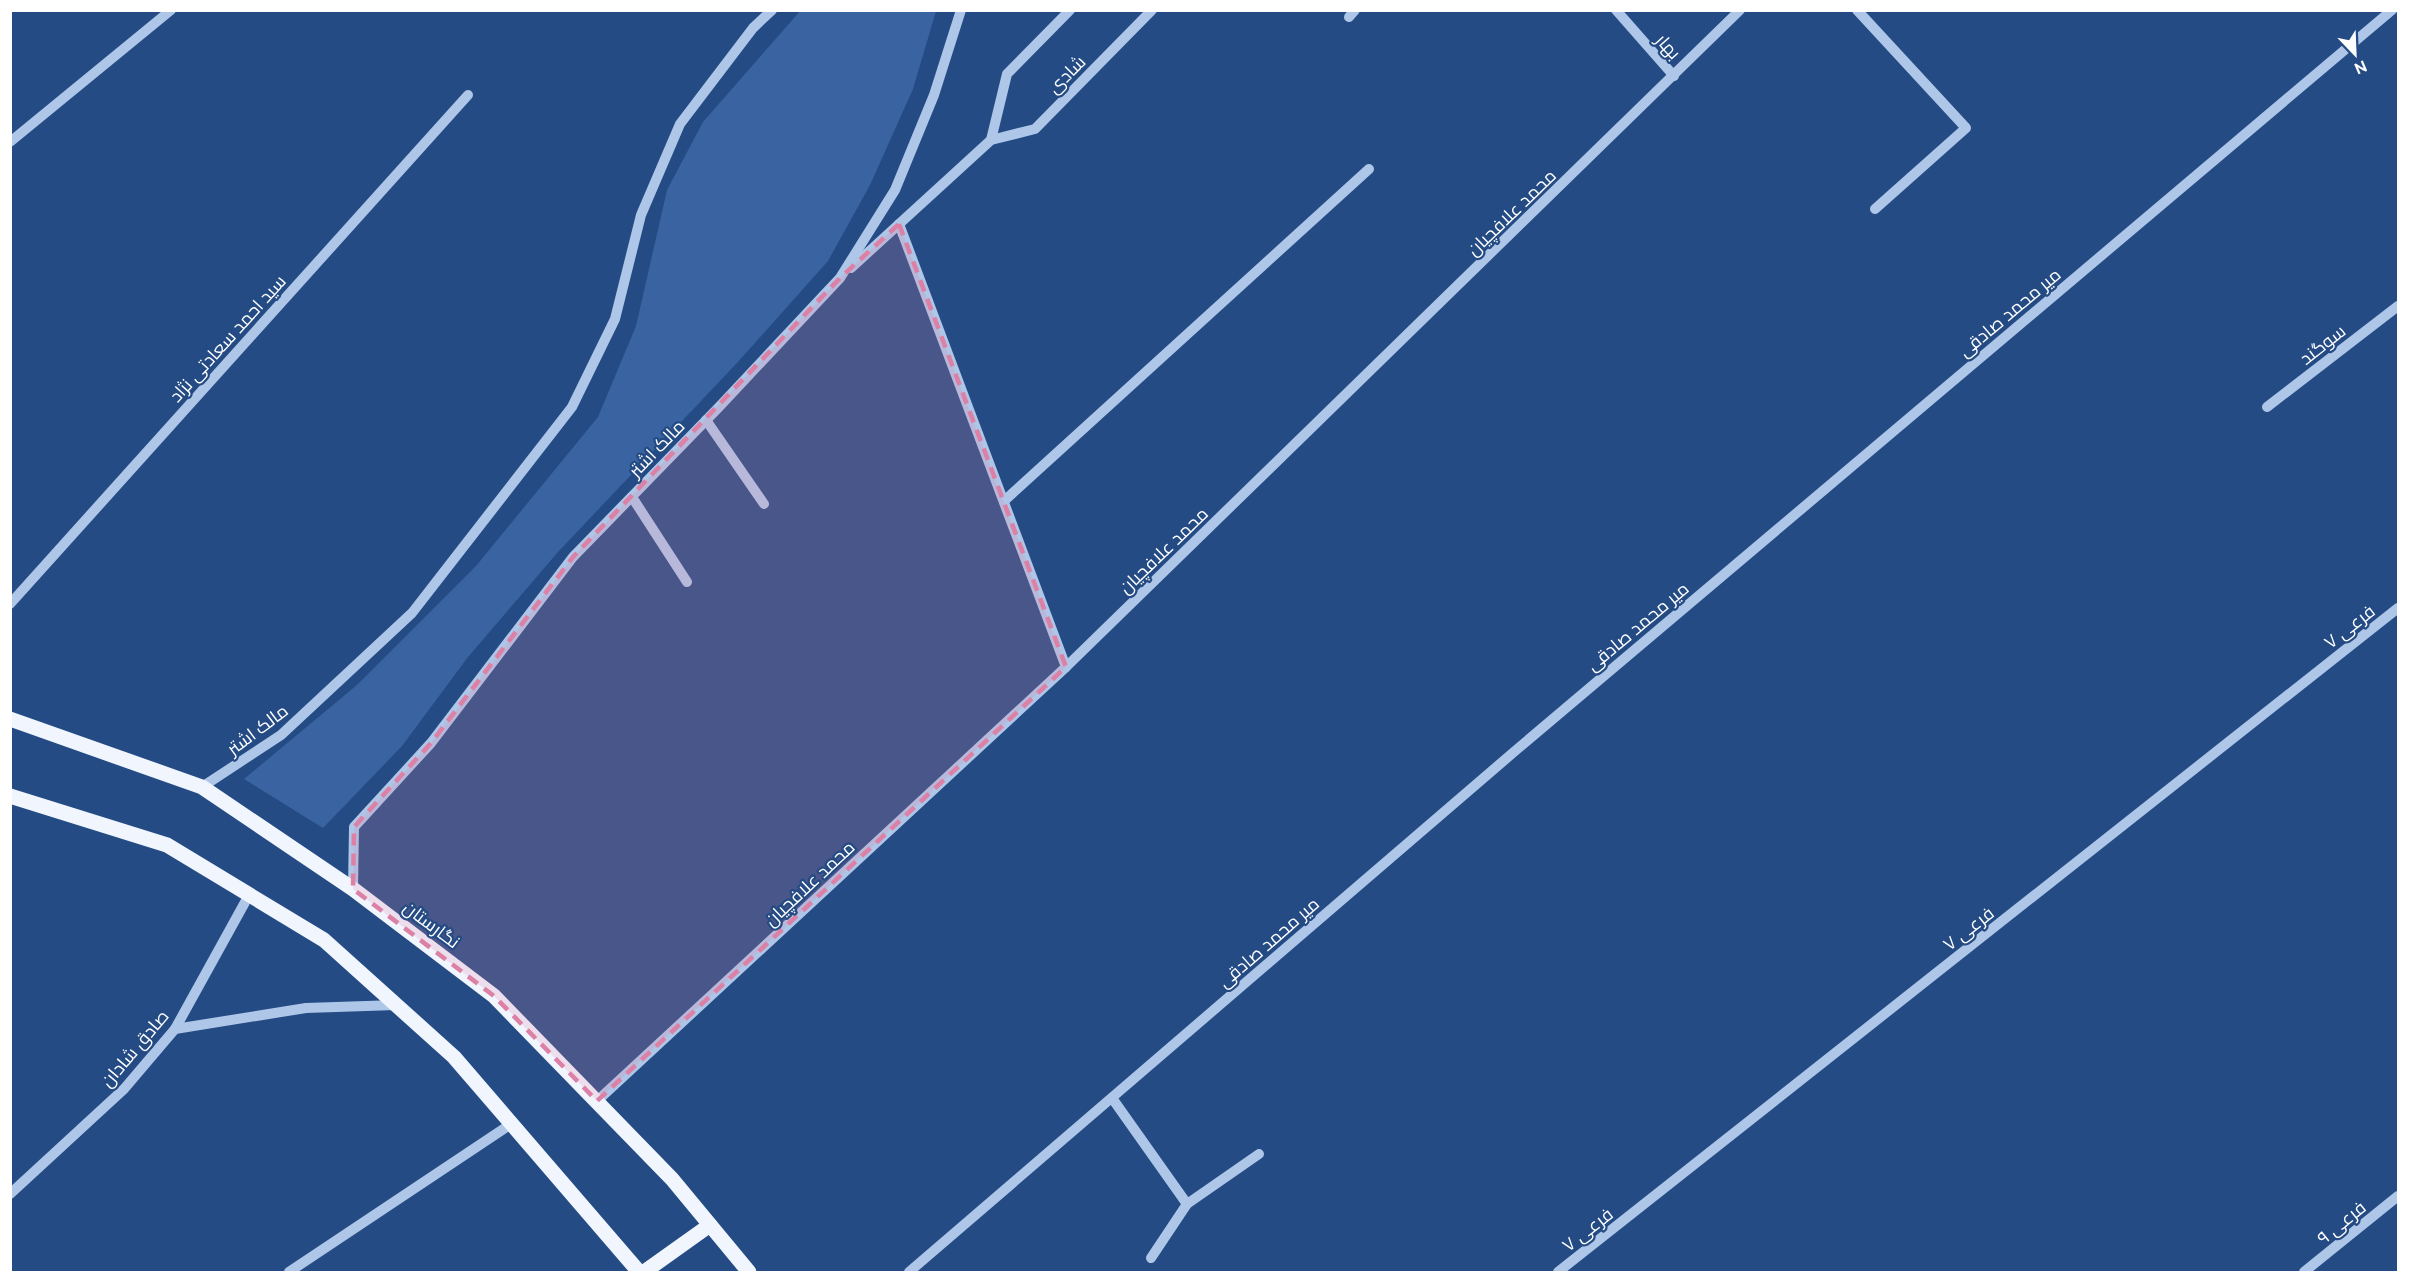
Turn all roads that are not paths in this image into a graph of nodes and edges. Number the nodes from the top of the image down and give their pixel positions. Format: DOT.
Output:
graph roads {
  1 [pos="171,10"];
  2 [pos="772,10"];
  3 [pos="961,10"];
  4 [pos="1070,10"];
  5 [pos="1152,10"];
  6 [pos="1616,10"];
  7 [pos="1740,10"];
  8 [pos="1857,10"];
  9 [pos="2392,10"];
  10 [pos="1674,76"];
  11 [pos="468,94"];
  12 [pos="991,140"];
  13 [pos="10,142"];
  14 [pos="1369,169"];
  15 [pos="1875,209"];
  16 [pos="899,224"];
  17 [pos="840,278"];
  18 [pos="2398,306"];
  19 [pos="2267,407"];
  20 [pos="706,420"];
  21 [pos="632,496"];
  22 [pos="1004,501"];
  23 [pos="765,504"];
  24 [pos="687,582"];
  25 [pos="10,604"];
  26 [pos="2398,608"];
  27 [pos="1066,667"];
  28 [pos="10,719"];
  29 [pos="202,787"];
  30 [pos="10,796"];
  31 [pos="353,889"];
  32 [pos="249,895"];
  33 [pos="396,1005"];
  34 [pos="175,1029"];
  35 [pos="1112,1098"];
  36 [pos="597,1101"];
  37 [pos="511,1124"];
  38 [pos="1259,1154"];
  39 [pos="10,1194"];
  40 [pos="2398,1196"];
  41 [pos="1187,1204"];
  42 [pos="710,1225"];
  43 [pos="1151,1258"];
  44 [pos="289,1272"];
  45 [pos="639,1272"];
  46 [pos="644,1272"];
  47 [pos="749,1272"];
  48 [pos="909,1272"];
  49 [pos="1558,1272"];
  50 [pos="2304,1272"];
  1 -- 13 [label="street"];
  2 -- 29 [label="street, مالک اشتر"];
  3 -- 17 [label="street, مالک اشتر"];
  4 -- 12 [label="street"];
  5 -- 12 [label="street, شادی"];
  6 -- 10 [label="street, بهار"];
  7 -- 10 [label="street, محمد علافچیان"];
  8 -- 15 [label="street"];
  9 -- 35 [label="street, میر محمد صادقی"];
  10 -- 27 [label="street, محمد علافچیان"];
  11 -- 25 [label="street, سید احمد سعادتی نژاد"];
  12 -- 16 [label="street, شادی"];
  14 -- 22 [label="street"];
  16 -- 17 [label="street, شادی"];
  16 -- 22 [label="street"];
  17 -- 20 [label="street, مالک اشتر"];
  18 -- 19 [label="street, سوگند"];
  20 -- 21 [label="street, مالک اشتر"];
  20 -- 23 [label="street"];
  21 -- 24 [label="street"];
  21 -- 31 [label="street, مالک اشتر"];
  22 -- 27 [label="street"];
  26 -- 49 [label="street, فرعی ۷"];
  27 -- 36 [label="street, محمد علافچیان"];
  28 -- 29 [label="main road, نگارستان"];
  29 -- 31 [label="main road, نگارستان"];
  30 -- 32 [label="main road"];
  31 -- 36 [label="main road, نگارستان"];
  32 -- 33 [label="main road"];
  32 -- 34 [label="street, صادق شادان"];
  33 -- 34 [label="street"];
  33 -- 37 [label="main road"];
  34 -- 39 [label="street, صادق شادان"];
  35 -- 41 [label="street"];
  35 -- 48 [label="street, میر محمد صادقی"];
  36 -- 42 [label="main road, نگارستان"];
  37 -- 44 [label="street"];
  37 -- 45 [label="main road"];
  38 -- 41 [label="street"];
  40 -- 50 [label="street, فرعی ۹"];
  41 -- 43 [label="street"];
  42 -- 46 [label="main road"];
  42 -- 47 [label="main road, نگارستان"];
}
